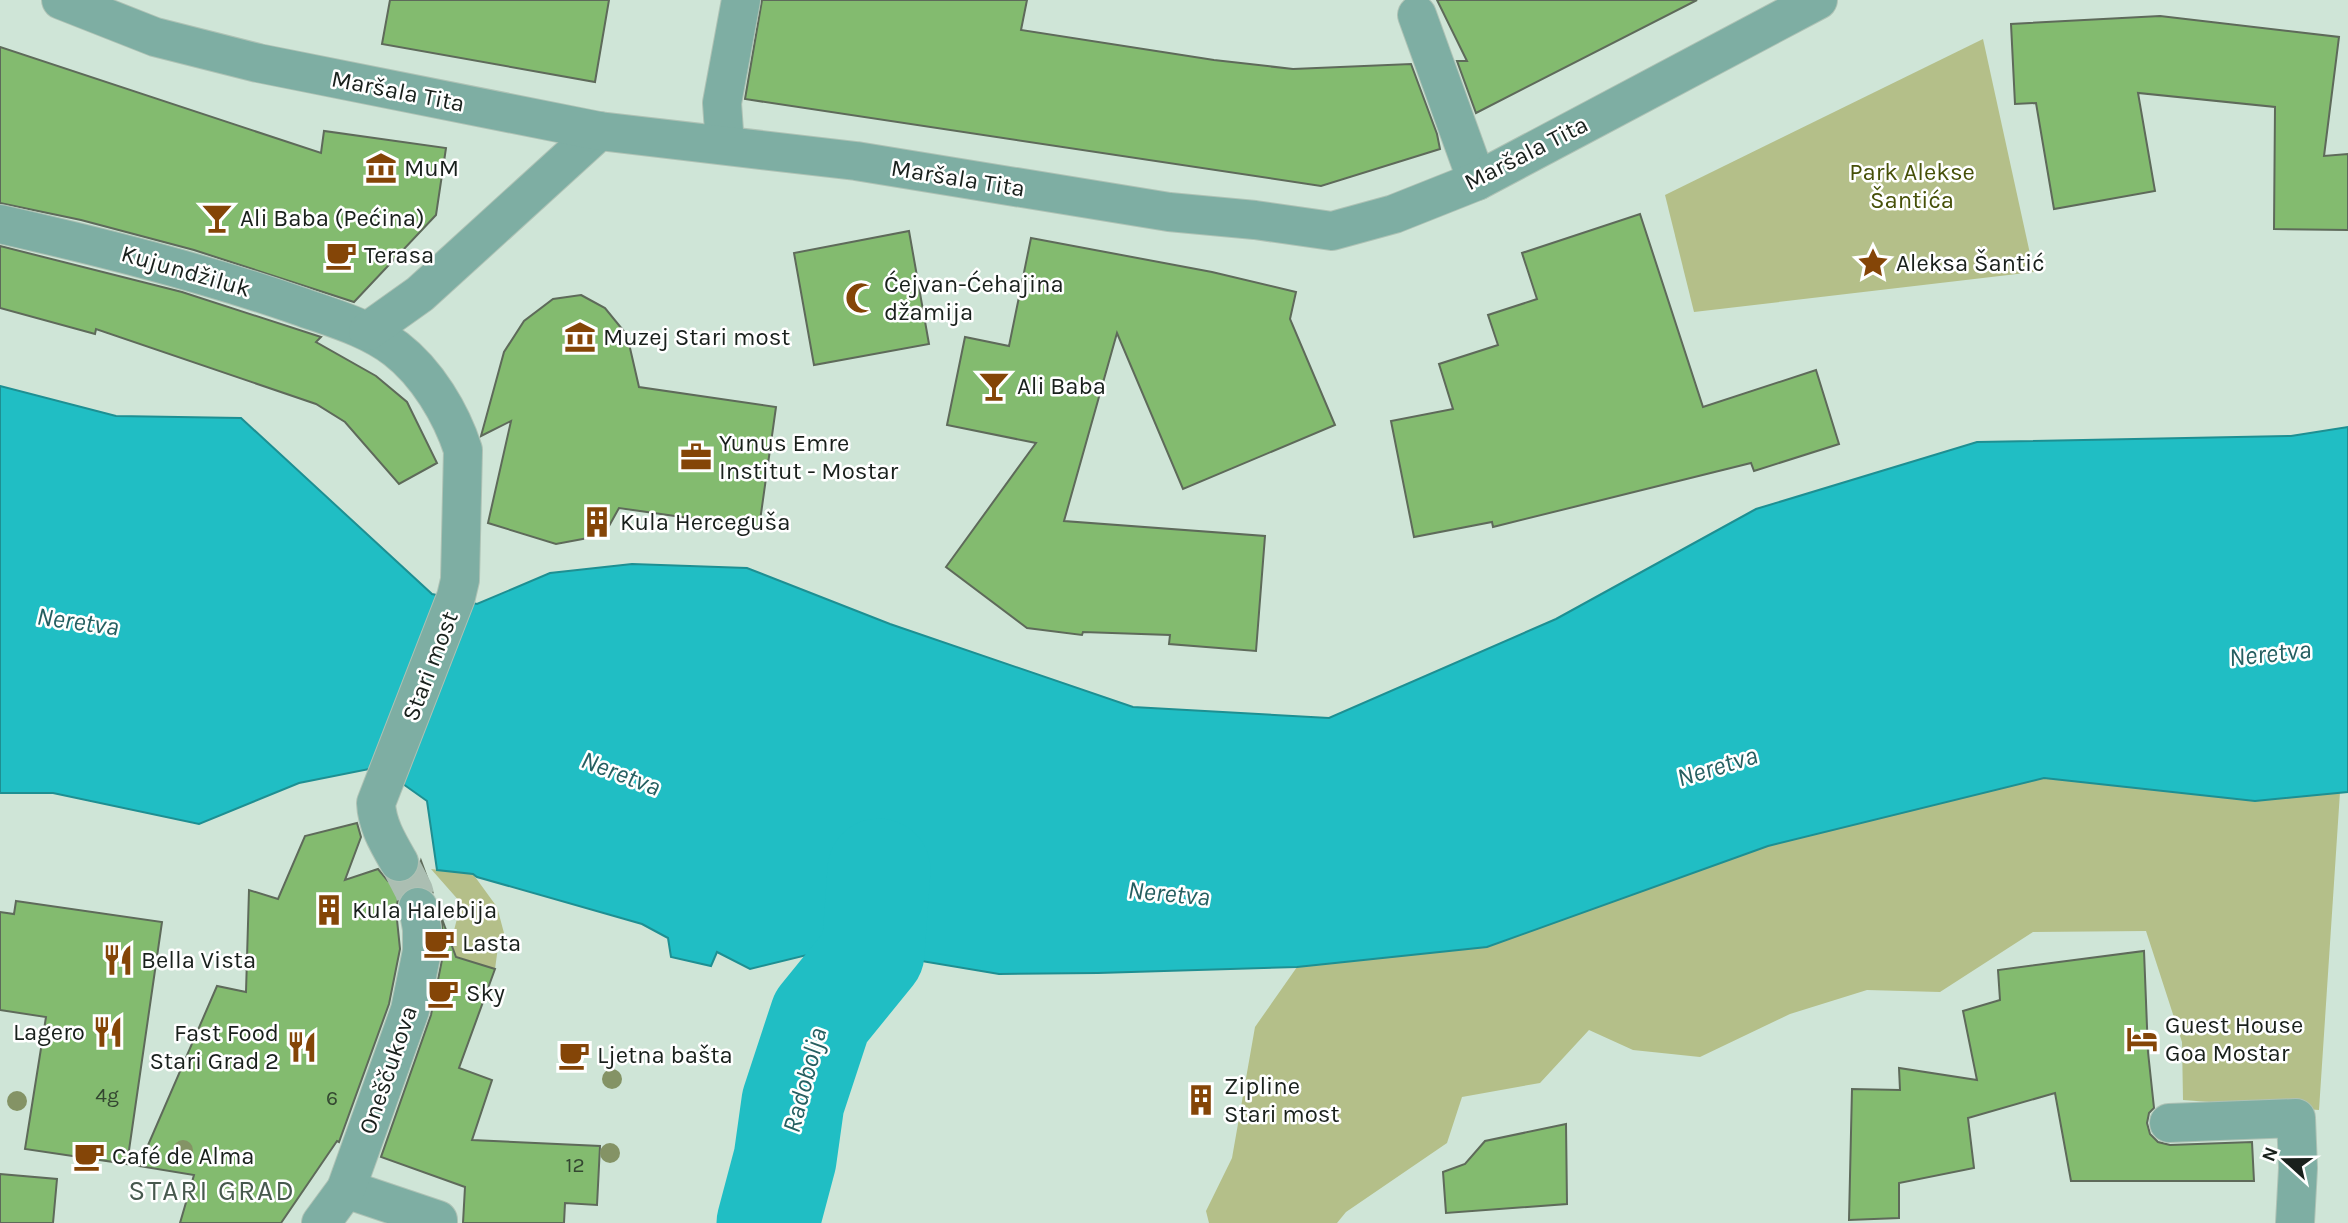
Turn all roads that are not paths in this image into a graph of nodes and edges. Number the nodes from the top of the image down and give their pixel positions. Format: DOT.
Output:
graph roads {
  1 [pos="61,0"];
  2 [pos="741,0"];
  3 [pos="1818,0"];
  4 [pos="1417,15"];
  5 [pos="599,131"];
  6 [pos="725,145"];
  7 [pos="1477,180"];
  8 [pos="0,224"];
  9 [pos="368,331"];
  10 [pos="463,460"];
  11 [pos="399,862"];
  12 [pos="418,907"];
  13 [pos="2169,1123"];
  14 [pos="346,1189"];
  15 [pos="321,1223"];
  16 [pos="438,1223"];
  17 [pos="2295,1223"];
  1 -- 5 [label="street, Maršala Tita"];
  2 -- 6 [label="street"];
  3 -- 7 [label="street, Maršala Tita"];
  4 -- 7 [label="street"];
  5 -- 6 [label="street, Maršala Tita"];
  5 -- 9 [label="street"];
  6 -- 7 [label="street, Maršala Tita"];
  8 -- 9 [label="street, Kujundžiluk"];
  9 -- 10 [label="street, Kujundžiluk"];
  10 -- 11 [label="street, Stari most"];
  12 -- 14 [label="street, Oneščukova"];
  13 -- 17 [label="street"];
  14 -- 15 [label="street, Oneščukova"];
  14 -- 16 [label="street"];
}
